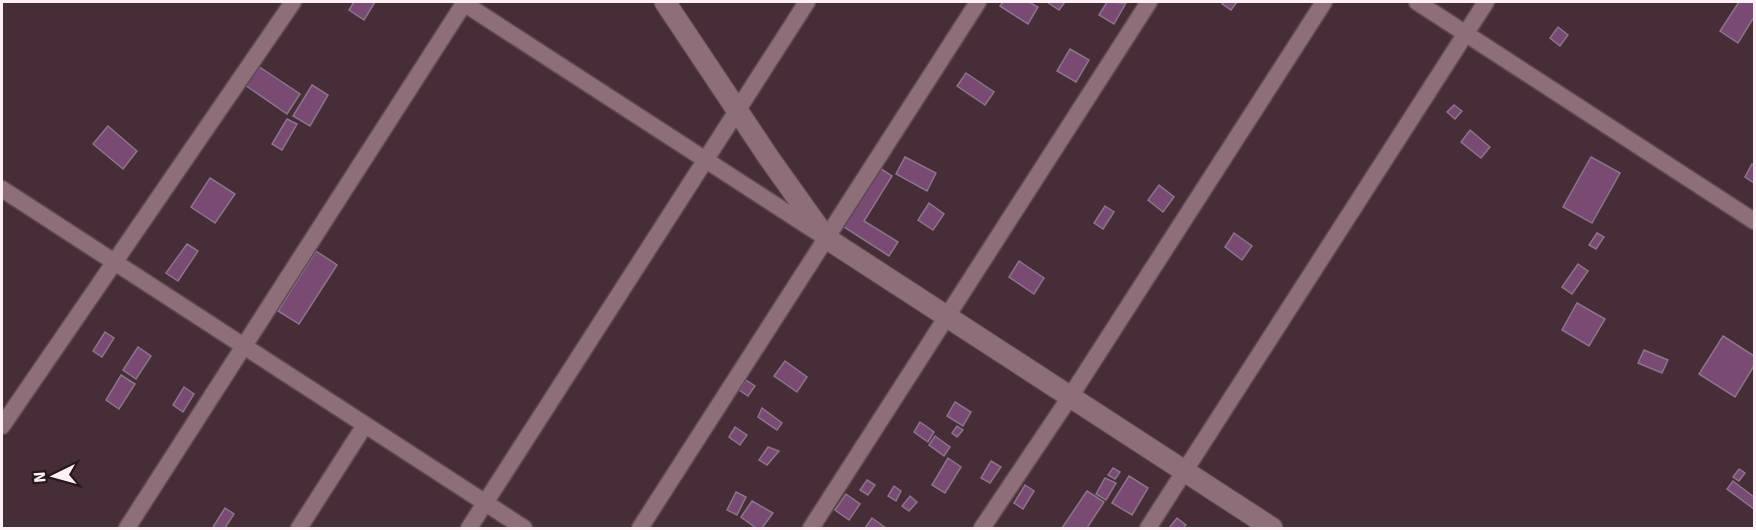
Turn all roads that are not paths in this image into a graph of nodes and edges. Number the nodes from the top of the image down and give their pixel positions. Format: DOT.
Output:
graph roads {
  1 [pos="293,2"];
  2 [pos="464,2"];
  3 [pos="665,2"];
  4 [pos="807,2"];
  5 [pos="978,2"];
  6 [pos="1149,2"];
  7 [pos="1324,2"];
  8 [pos="1417,2"];
  9 [pos="1486,2"];
  10 [pos="1466,33"];
  11 [pos="737,110"];
  12 [pos="705,160"];
  13 [pos="2,189"];
  14 [pos="1755,221"];
  15 [pos="826,238"];
  16 [pos="114,262"];
  17 [pos="947,317"];
  18 [pos="243,346"];
  19 [pos="1070,397"];
  20 [pos="365,425"];
  21 [pos="2,426"];
  22 [pos="1185,471"];
  23 [pos="485,503"];
  24 [pos="126,528"];
  25 [pos="299,528"];
  26 [pos="469,528"];
  27 [pos="524,528"];
  28 [pos="640,528"];
  29 [pos="811,528"];
  30 [pos="982,528"];
  31 [pos="1148,528"];
  32 [pos="1272,528"];
  1 -- 16 [label="street"];
  2 -- 12 [label="street"];
  2 -- 18 [label="street"];
  3 -- 11 [label="street"];
  4 -- 11 [label="street"];
  5 -- 15 [label="street"];
  6 -- 17 [label="street"];
  7 -- 19 [label="street"];
  8 -- 10 [label="street"];
  9 -- 10 [label="street"];
  10 -- 14 [label="street"];
  10 -- 22 [label="street"];
  11 -- 12 [label="street"];
  11 -- 15 [label="street"];
  12 -- 15 [label="street"];
  12 -- 23 [label="street"];
  13 -- 16 [label="street"];
  15 -- 17 [label="street"];
  15 -- 28 [label="street"];
  16 -- 18 [label="street"];
  16 -- 21 [label="street"];
  17 -- 19 [label="street"];
  17 -- 29 [label="street"];
  18 -- 20 [label="street"];
  18 -- 24 [label="street"];
  19 -- 22 [label="street"];
  19 -- 30 [label="street"];
  20 -- 23 [label="street"];
  20 -- 25 [label="street"];
  22 -- 31 [label="street"];
  22 -- 32 [label="street"];
  23 -- 26 [label="street"];
  23 -- 27 [label="street"];
}
